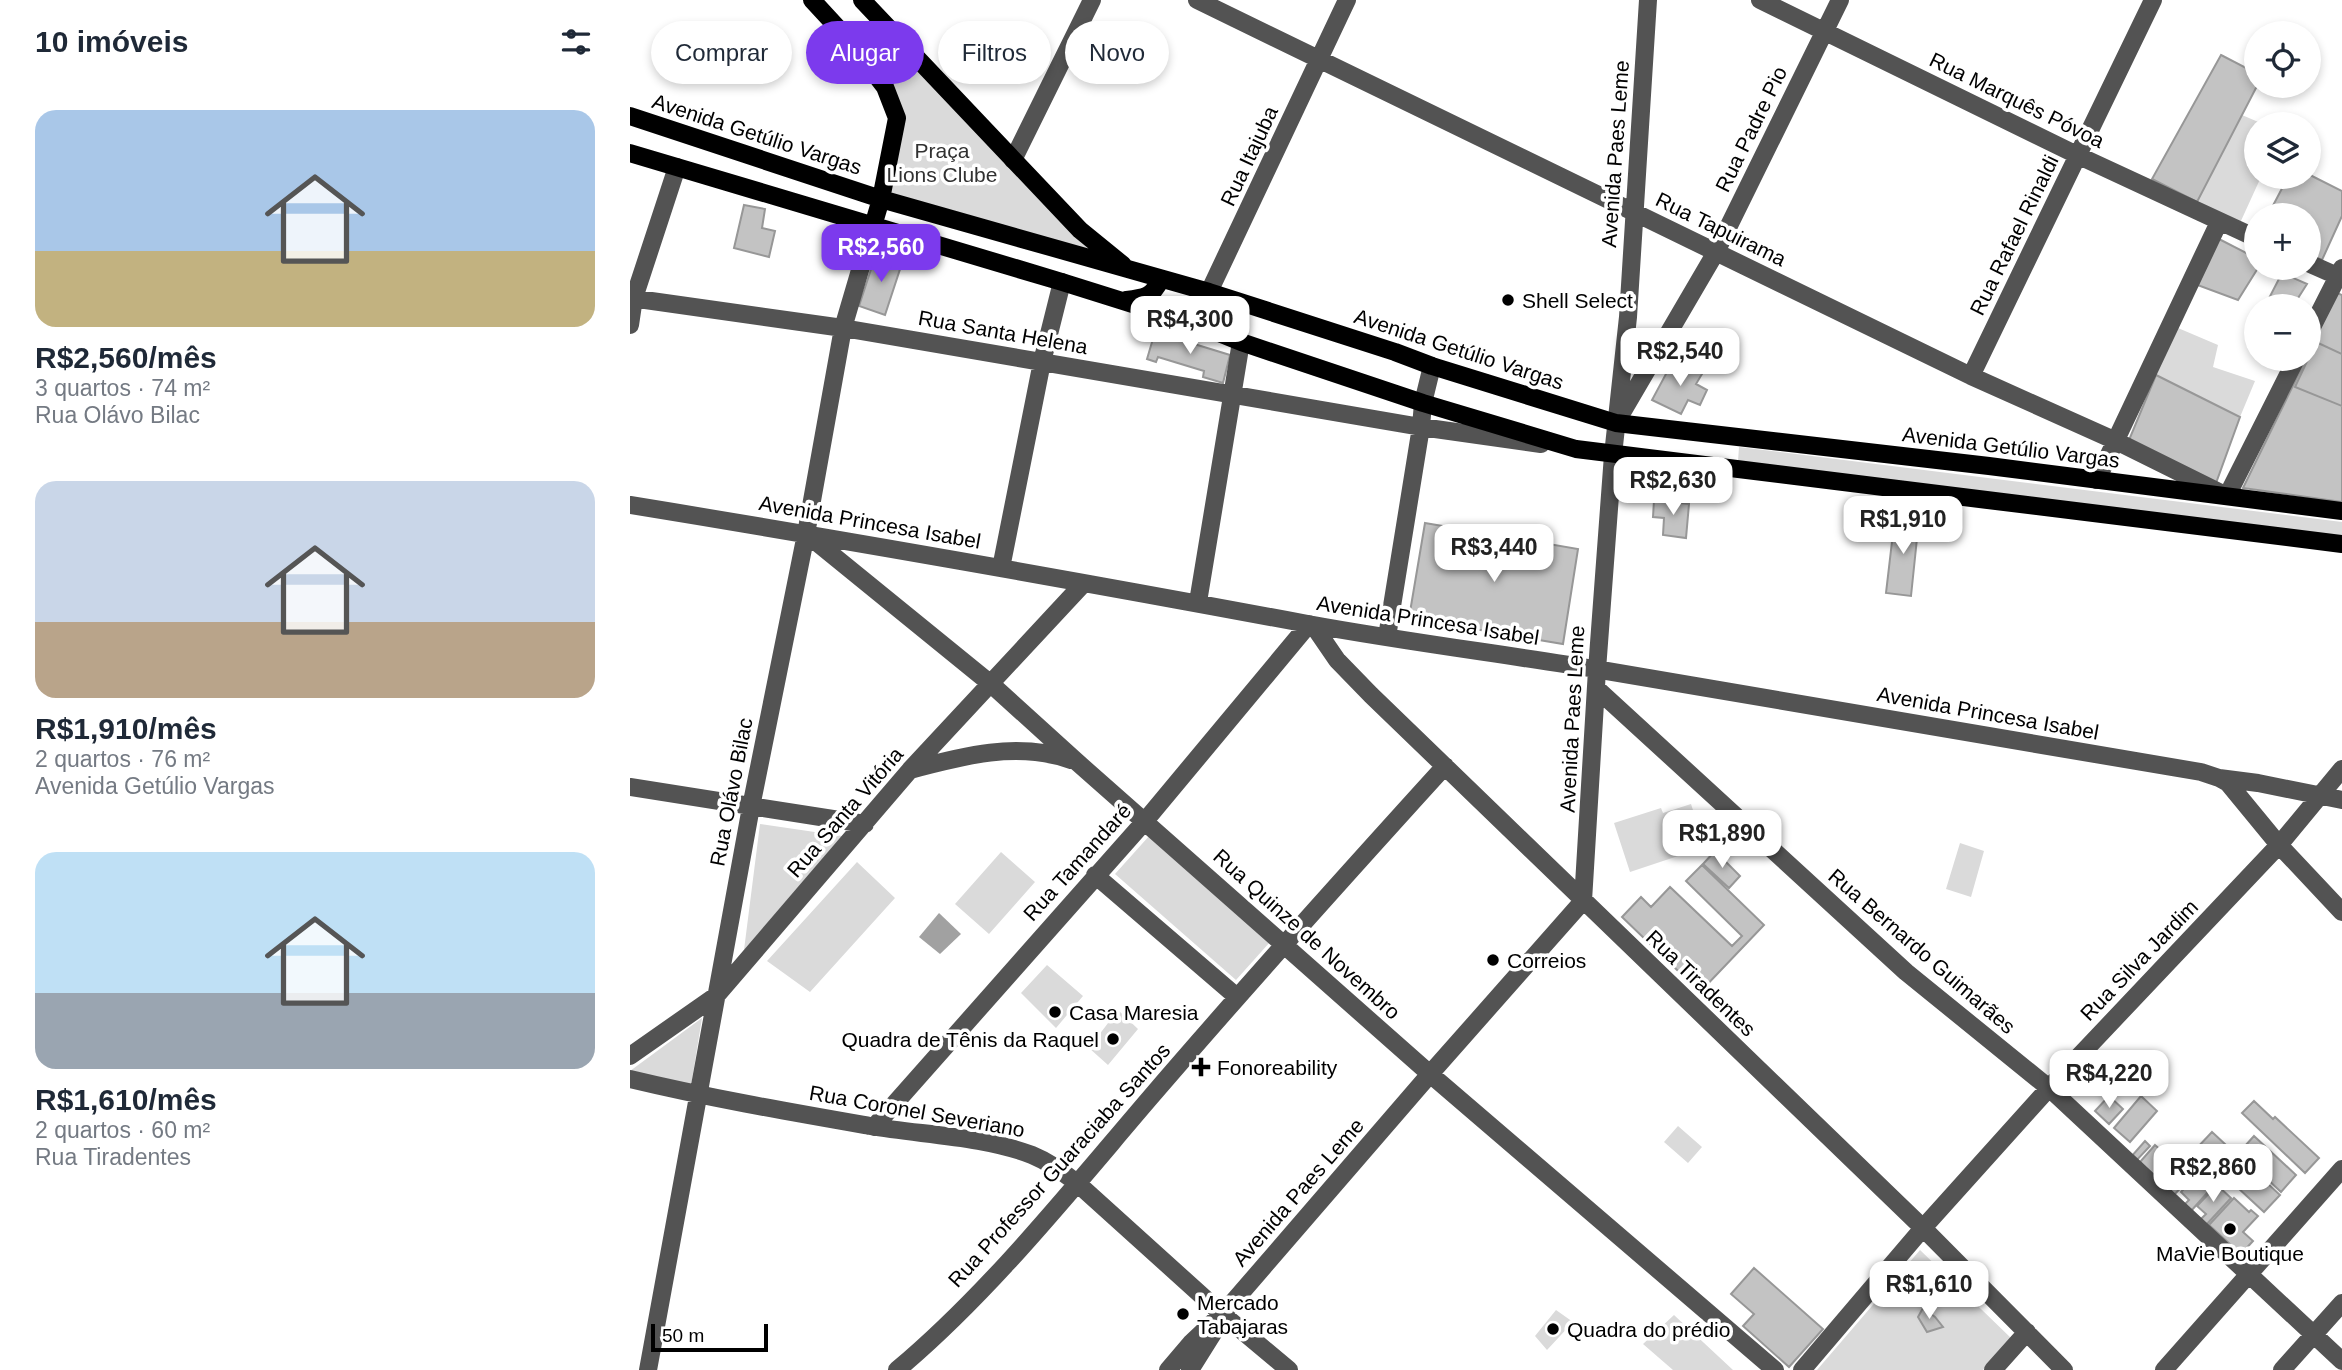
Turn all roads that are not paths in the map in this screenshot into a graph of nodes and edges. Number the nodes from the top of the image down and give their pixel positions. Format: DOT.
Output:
graph roads {
  1 [pos="812,0"];
  2 [pos="862,0"];
  3 [pos="1092,0"];
  4 [pos="1197,0"];
  5 [pos="1347,0"];
  6 [pos="1648,0"];
  7 [pos="1760,0"];
  8 [pos="1840,0"];
  9 [pos="2153,0"];
  10 [pos="1825,31"];
  11 [pos="1319,60"];
  12 [pos="630,116"];
  13 [pos="630,153"];
  14 [pos="2077,155"];
  15 [pos="1013,160"];
  16 [pos="677,167"];
  17 [pos="881,199"];
  18 [pos="1634,211"];
  19 [pos="2219,222"];
  20 [pos="873,226"];
  21 [pos="2244,233"];
  22 [pos="1716,251"];
  23 [pos="2321,267"];
  24 [pos="1129,270"];
  25 [pos="2341,274"];
  26 [pos="1160,280"];
  27 [pos="1062,282"];
  28 [pos="1209,292"];
  29 [pos="632,298"];
  30 [pos="1122,301"];
  31 [pos="2321,311"];
  32 [pos="630,325"];
  33 [pos="843,328"];
  34 [pos="1241,342"];
  35 [pos="1042,362"];
  36 [pos="1432,366"];
  37 [pos="2290,371"];
  38 [pos="1971,376"];
  39 [pos="1233,394"];
  40 [pos="1423,403"];
  41 [pos="1616,422"];
  42 [pos="1421,427"];
  43 [pos="2116,441"];
  44 [pos="1576,449"];
  45 [pos="1613,455"];
  46 [pos="1882,455"];
  47 [pos="1989,466"];
  48 [pos="2097,480"];
  49 [pos="1876,485"];
  50 [pos="2227,496"];
  51 [pos="1983,499"];
  52 [pos="630,506"];
  53 [pos="2342,511"];
  54 [pos="806,534"];
  55 [pos="2342,544"];
  56 [pos="1001,568"];
  57 [pos="1083,584"];
  58 [pos="1198,602"];
  59 [pos="1311,624"];
  60 [pos="1387,637"];
  61 [pos="1597,670"];
  62 [pos="991,684"];
  63 [pos="1597,689"];
  64 [pos="1077,762"];
  65 [pos="1445,766"];
  66 [pos="2342,769"];
  67 [pos="910,770"];
  68 [pos="2219,778"];
  69 [pos="630,787"];
  70 [pos="2319,796"];
  71 [pos="2342,800"];
  72 [pos="751,807"];
  73 [pos="1144,821"];
  74 [pos="865,824"];
  75 [pos="2279,845"];
  76 [pos="1095,875"];
  77 [pos="1583,901"];
  78 [pos="2342,912"];
  79 [pos="1284,943"];
  80 [pos="717,995"];
  81 [pos="1237,997"];
  82 [pos="630,1056"];
  83 [pos="1430,1074"];
  84 [pos="630,1079"];
  85 [pos="2049,1088"];
  86 [pos="699,1096"];
  87 [pos="874,1127"];
  88 [pos="2342,1169"];
  89 [pos="1077,1183"];
  90 [pos="1923,1228"];
  91 [pos="2249,1275"];
  92 [pos="2342,1303"];
  93 [pos="1224,1313"];
  94 [pos="2027,1332"];
  95 [pos="2314,1335"];
  96 [pos="2342,1361"];
  97 [pos="648,1370"];
  98 [pos="897,1370"];
  99 [pos="1168,1370"];
  100 [pos="1190,1370"];
  101 [pos="1289,1370"];
  102 [pos="1775,1370"];
  103 [pos="1802,1370"];
  104 [pos="1993,1370"];
  105 [pos="2064,1370"];
  106 [pos="2164,1370"];
  107 [pos="2282,1370"];
  1 -- 17 [label="main road"];
  2 -- 15 [label="main road"];
  3 -- 15 [label="street"];
  4 -- 11 [label="street, Rua Tapuirama"];
  5 -- 11 [label="street, Rua Itajuba"];
  6 -- 18 [label="street, Avenida Paes Leme"];
  7 -- 10 [label="street, Rua Marquês Póvoa"];
  8 -- 10 [label="street, Rua Padre Pio"];
  9 -- 14 [label="street, Rua Rafael Rinaldi"];
  10 -- 14 [label="street, Rua Marquês Póvoa"];
  10 -- 22 [label="street, Rua Padre Pio"];
  11 -- 18 [label="street, Rua Tapuirama"];
  11 -- 28 [label="street, Rua Itajuba"];
  12 -- 17 [label="main road, Avenida Getúlio Vargas"];
  13 -- 16 [label="main road"];
  14 -- 19 [label="street, Rua Marquês Póvoa"];
  14 -- 38 [label="street, Rua Rafael Rinaldi"];
  15 -- 24 [label="main road"];
  16 -- 20 [label="main road"];
  16 -- 29 [label="street"];
  17 -- 20 [label="main road"];
  17 -- 24 [label="main road, Avenida Getúlio Vargas"];
  18 -- 22 [label="street, Rua Tapuirama"];
  18 -- 41 [label="street, Avenida Paes Leme"];
  19 -- 21 [label="street, Rua Marquês Póvoa"];
  19 -- 43 [label="street"];
  20 -- 27 [label="main road"];
  20 -- 33 [label="street, Rua Olávo Bilac"];
  22 -- 38 [label="street, Rua Tapuirama"];
  22 -- 41 [label="street, Rua Padre Pio"];
  23 -- 25 [label="street"];
  24 -- 26 [label="main road, Avenida Getúlio Vargas"];
  25 -- 31 [label="street"];
  26 -- 28 [label="main road, Avenida Getúlio Vargas"];
  26 -- 30 [label="main road"];
  27 -- 30 [label="main road"];
  27 -- 35 [label="street"];
  28 -- 36 [label="main road, Avenida Getúlio Vargas"];
  29 -- 32 [label="street"];
  29 -- 33 [label="street, Rua Santa Helena"];
  30 -- 34 [label="main road"];
  33 -- 35 [label="street, Rua Santa Helena"];
  33 -- 54 [label="street, Rua Olávo Bilac"];
  34 -- 39 [label="street"];
  34 -- 40 [label="main road"];
  35 -- 39 [label="street, Rua Santa Helena"];
  35 -- 56 [label="street"];
  36 -- 40 [label="street"];
  36 -- 41 [label="main road, Avenida Getúlio Vargas"];
  37 -- 50 [label="street"];
  38 -- 43 [label="street, Rua Tapuirama"];
  39 -- 42 [label="street, Rua Santa Helena"];
  39 -- 58 [label="street"];
  40 -- 42 [label="street"];
  40 -- 44 [label="main road"];
  41 -- 45 [label="street, Avenida Paes Leme"];
  41 -- 46 [label="main road, Avenida Getúlio Vargas"];
  42 -- 44 [label="street, Rua Santa Helena"];
  42 -- 60 [label="street"];
  43 -- 48 [label="street"];
  43 -- 50 [label="street, Rua Tapuirama"];
  44 -- 45 [label="main road"];
  45 -- 49 [label="main road"];
  45 -- 61 [label="street, Avenida Paes Leme"];
  46 -- 47 [label="main road, Avenida Getúlio Vargas"];
  46 -- 49 [label="main road"];
  47 -- 48 [label="main road, Avenida Getúlio Vargas"];
  47 -- 51 [label="main road"];
  48 -- 50 [label="main road, Avenida Getúlio Vargas"];
  49 -- 51 [label="main road"];
  50 -- 53 [label="main road, Avenida Getúlio Vargas"];
  51 -- 55 [label="main road"];
  52 -- 54 [label="street, Avenida Princesa Isabel"];
  54 -- 56 [label="street, Avenida Princesa Isabel"];
  54 -- 62 [label="street, Rua Quinze de Novembro"];
  54 -- 72 [label="street, Rua Olávo Bilac"];
  56 -- 57 [label="street, Avenida Princesa Isabel"];
  57 -- 58 [label="street, Avenida Princesa Isabel"];
  57 -- 62 [label="street, Rua Santa Vitória"];
  58 -- 59 [label="street, Avenida Princesa Isabel"];
  59 -- 60 [label="street, Avenida Princesa Isabel"];
  59 -- 65 [label="street, Rua Tiradentes"];
  59 -- 73 [label="street, Rua Tamandaré"];
  60 -- 61 [label="street, Avenida Princesa Isabel"];
  61 -- 63 [label="street, Avenida Paes Leme"];
  61 -- 68 [label="street, Avenida Princesa Isabel"];
  62 -- 64 [label="street, Rua Quinze de Novembro"];
  62 -- 67 [label="street, Rua Santa Vitória"];
  63 -- 77 [label="street, Avenida Paes Leme"];
  63 -- 85 [label="street, Rua Bernardo Guimarães"];
  64 -- 67 [label="street"];
  64 -- 73 [label="street, Rua Quinze de Novembro"];
  65 -- 77 [label="street, Rua Tiradentes"];
  65 -- 79 [label="street, Rua Professor Guaraciaba Santos"];
  66 -- 70 [label="street, Rua Silva Jardim"];
  67 -- 74 [label="street, Rua Santa Vitória"];
  68 -- 70 [label="street, Avenida Princesa Isabel"];
  68 -- 75 [label="street, Avenida Princesa Isabel"];
  69 -- 72 [label="street"];
  70 -- 71 [label="street, Avenida Princesa Isabel"];
  70 -- 75 [label="street, Rua Silva Jardim"];
  72 -- 74 [label="street"];
  72 -- 80 [label="street, Rua Olávo Bilac"];
  73 -- 76 [label="street, Rua Tamandaré"];
  73 -- 79 [label="street, Rua Quinze de Novembro"];
  74 -- 80 [label="street, Rua Santa Vitória"];
  75 -- 78 [label="street, Avenida Princesa Isabel"];
  75 -- 85 [label="street, Rua Silva Jardim"];
  76 -- 81 [label="street"];
  76 -- 87 [label="street, Rua Tamandaré"];
  77 -- 83 [label="street, Avenida Paes Leme"];
  77 -- 90 [label="street, Rua Tiradentes"];
  79 -- 81 [label="street, Rua Professor Guaraciaba Santos"];
  79 -- 83 [label="street, Rua Quinze de Novembro"];
  80 -- 82 [label="street, Rua Santa Vitória"];
  80 -- 86 [label="street, Rua Olávo Bilac"];
  81 -- 89 [label="street, Rua Professor Guaraciaba Santos"];
  83 -- 93 [label="street, Avenida Paes Leme"];
  83 -- 102 [label="street, Rua Quinze de Novembro"];
  84 -- 86 [label="street, Rua Coronel Severiano"];
  85 -- 90 [label="street, Rua Silva Jardim"];
  85 -- 91 [label="street, Rua Bernardo Guimarães"];
  86 -- 87 [label="street, Rua Coronel Severiano"];
  86 -- 97 [label="street, Rua Olávo Bilac"];
  87 -- 89 [label="street, Rua Coronel Severiano"];
  88 -- 91 [label="street"];
  89 -- 93 [label="street, Rua Coronel Severiano"];
  89 -- 98 [label="street, Rua Professor Guaraciaba Santos"];
  90 -- 94 [label="street, Rua Tiradentes"];
  90 -- 103 [label="street, Rua Silva Jardim"];
  91 -- 95 [label="street, Rua Bernardo Guimarães"];
  91 -- 106 [label="street"];
  92 -- 95 [label="street"];
  93 -- 99 [label="street"];
  93 -- 100 [label="street"];
  93 -- 101 [label="street, Rua Coronel Severiano"];
  94 -- 104 [label="street"];
  94 -- 105 [label="street, Rua Tiradentes"];
  95 -- 96 [label="street, Rua Bernardo Guimarães"];
  95 -- 107 [label="street"];
}
